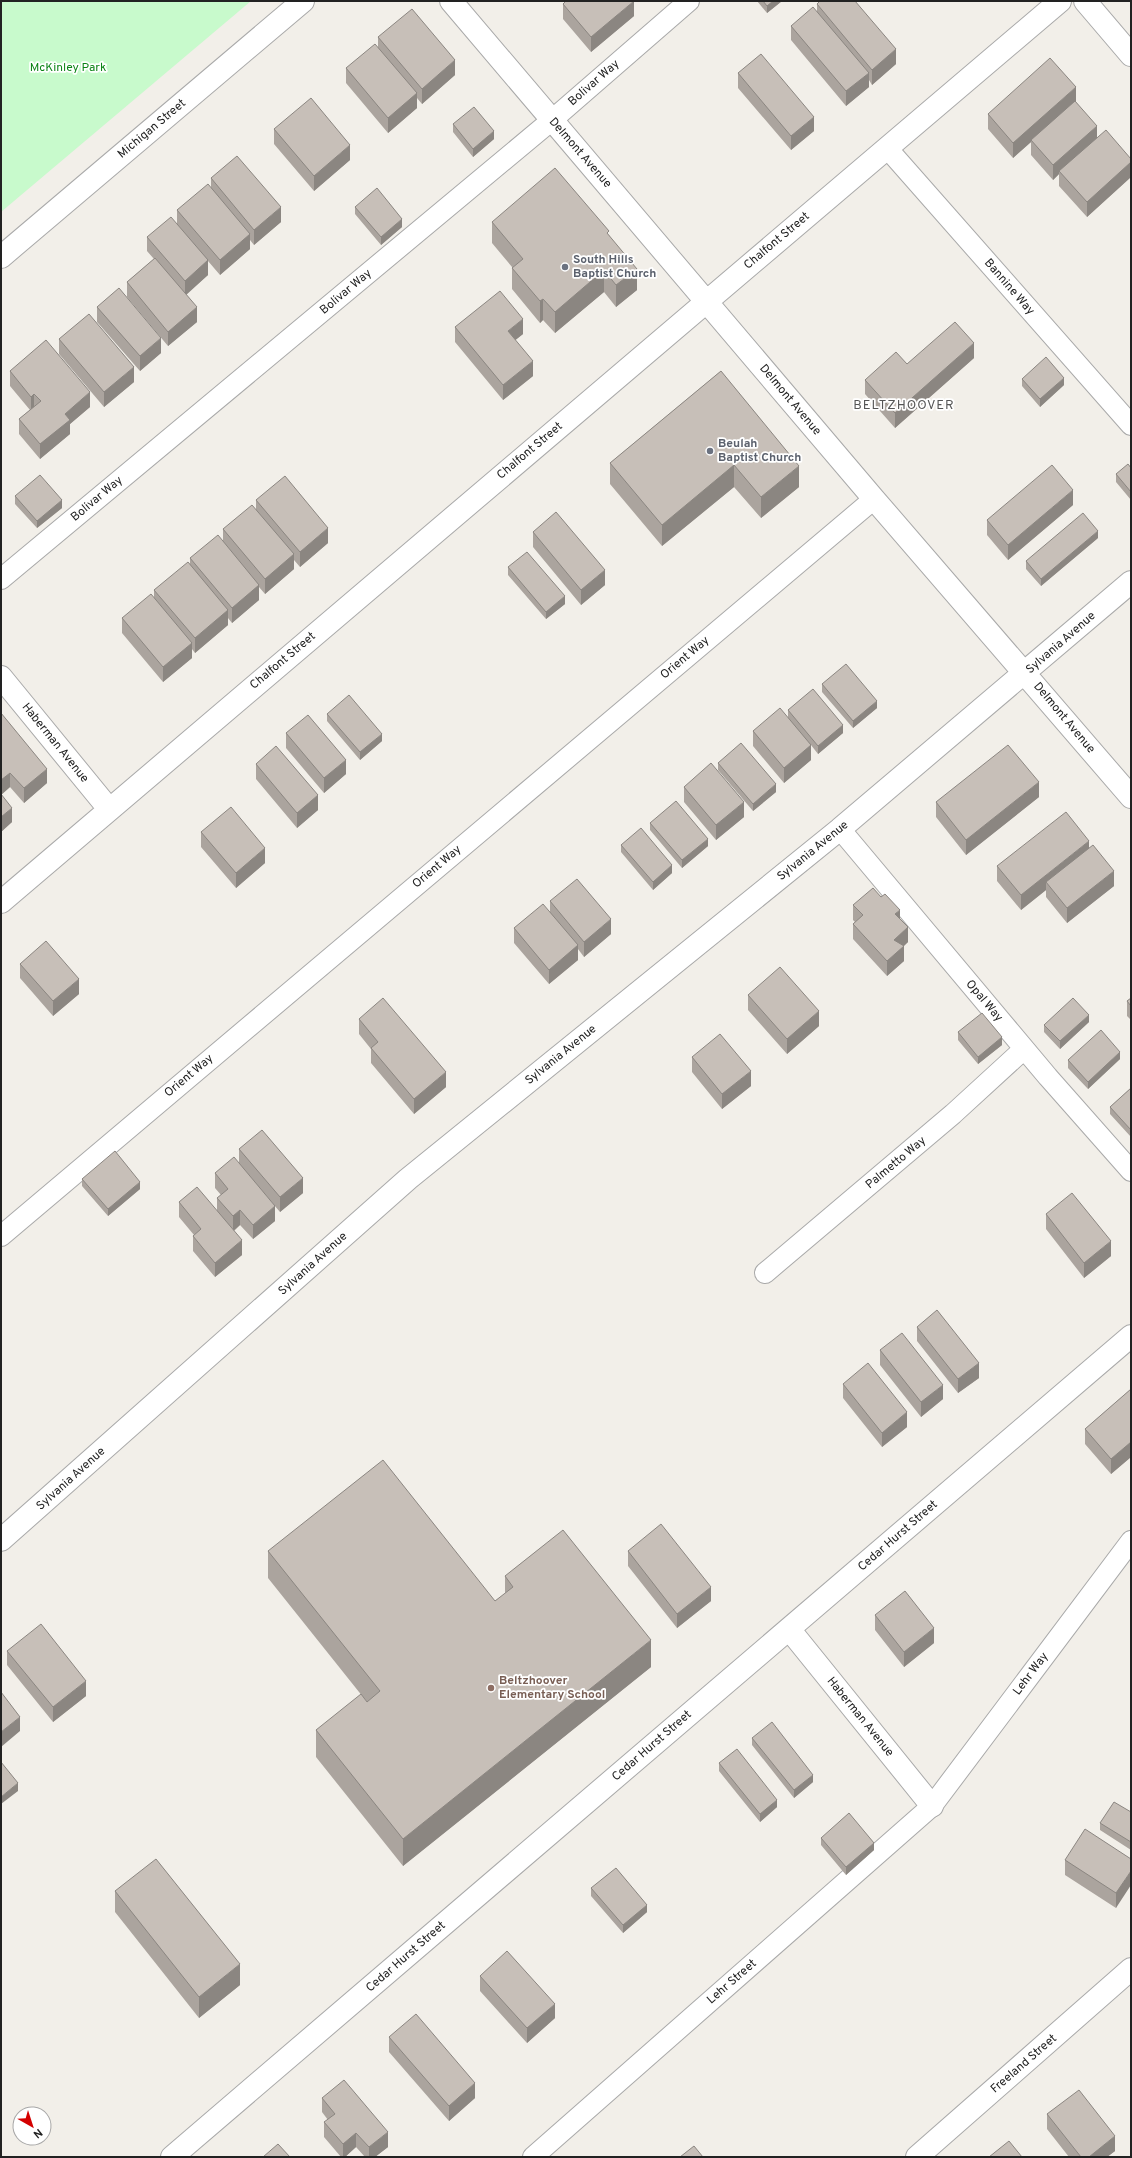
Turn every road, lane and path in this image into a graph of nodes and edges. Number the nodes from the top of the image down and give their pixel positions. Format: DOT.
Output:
graph roads {
  1 [pos="302,1"];
  2 [pos="451,1"];
  3 [pos="689,1"];
  4 [pos="1060,1"];
  5 [pos="1085,1"];
  6 [pos="1131,55"];
  7 [pos="552,120"];
  8 [pos="888,148"];
  9 [pos="1,257"];
  10 [pos="706,300"];
  11 [pos="1131,425"];
  12 [pos="874,499"];
  13 [pos="1,580"];
  14 [pos="1131,582"];
  15 [pos="1025,673"];
  16 [pos="1,677"];
  17 [pos="1131,797"];
  18 [pos="109,809"];
  19 [pos="840,829"];
  20 [pos="1,902"];
  21 [pos="1024,1049"];
  22 [pos="1131,1171"];
  23 [pos="1,1236"];
  24 [pos="765,1273"];
  25 [pos="1131,1336"];
  26 [pos="1,1540"];
  27 [pos="1131,1541"];
  28 [pos="789,1628"];
  29 [pos="932,1806"];
  30 [pos="1131,1969"];
  31 [pos="172,2157"];
  32 [pos="533,2157"];
  33 [pos="917,2157"];
  1 -- 9 [label="street, Michigan Street"];
  2 -- 7 [label="street, Delmont Avenue"];
  3 -- 7 [label="lane, Bolivar Way"];
  4 -- 8 [label="street, Chalfont Street"];
  5 -- 6 [label="street"];
  7 -- 10 [label="street, Delmont Avenue"];
  7 -- 13 [label="lane, Bolivar Way"];
  8 -- 10 [label="street, Chalfont Street"];
  8 -- 11 [label="lane, Bannine Way"];
  10 -- 12 [label="street, Delmont Avenue"];
  10 -- 18 [label="street, Chalfont Street"];
  12 -- 15 [label="street, Delmont Avenue"];
  12 -- 23 [label="lane, Orient Way"];
  14 -- 15 [label="street, Sylvania Avenue"];
  15 -- 17 [label="street, Delmont Avenue"];
  15 -- 19 [label="street, Sylvania Avenue"];
  16 -- 18 [label="street, Haberman Avenue"];
  18 -- 20 [label="street, Chalfont Street"];
  19 -- 21 [label="lane, Opal Way"];
  19 -- 26 [label="street, Sylvania Avenue"];
  21 -- 22 [label="lane, Opal Way"];
  21 -- 24 [label="lane, Palmetto Way"];
  25 -- 28 [label="street, Cedar Hurst Street"];
  27 -- 29 [label="lane, Lehr Way"];
  28 -- 29 [label="street, Haberman Avenue"];
  28 -- 31 [label="street, Cedar Hurst Street"];
  29 -- 32 [label="lane, Lehr Street"];
  30 -- 33 [label="street, Freeland Street"];
}
